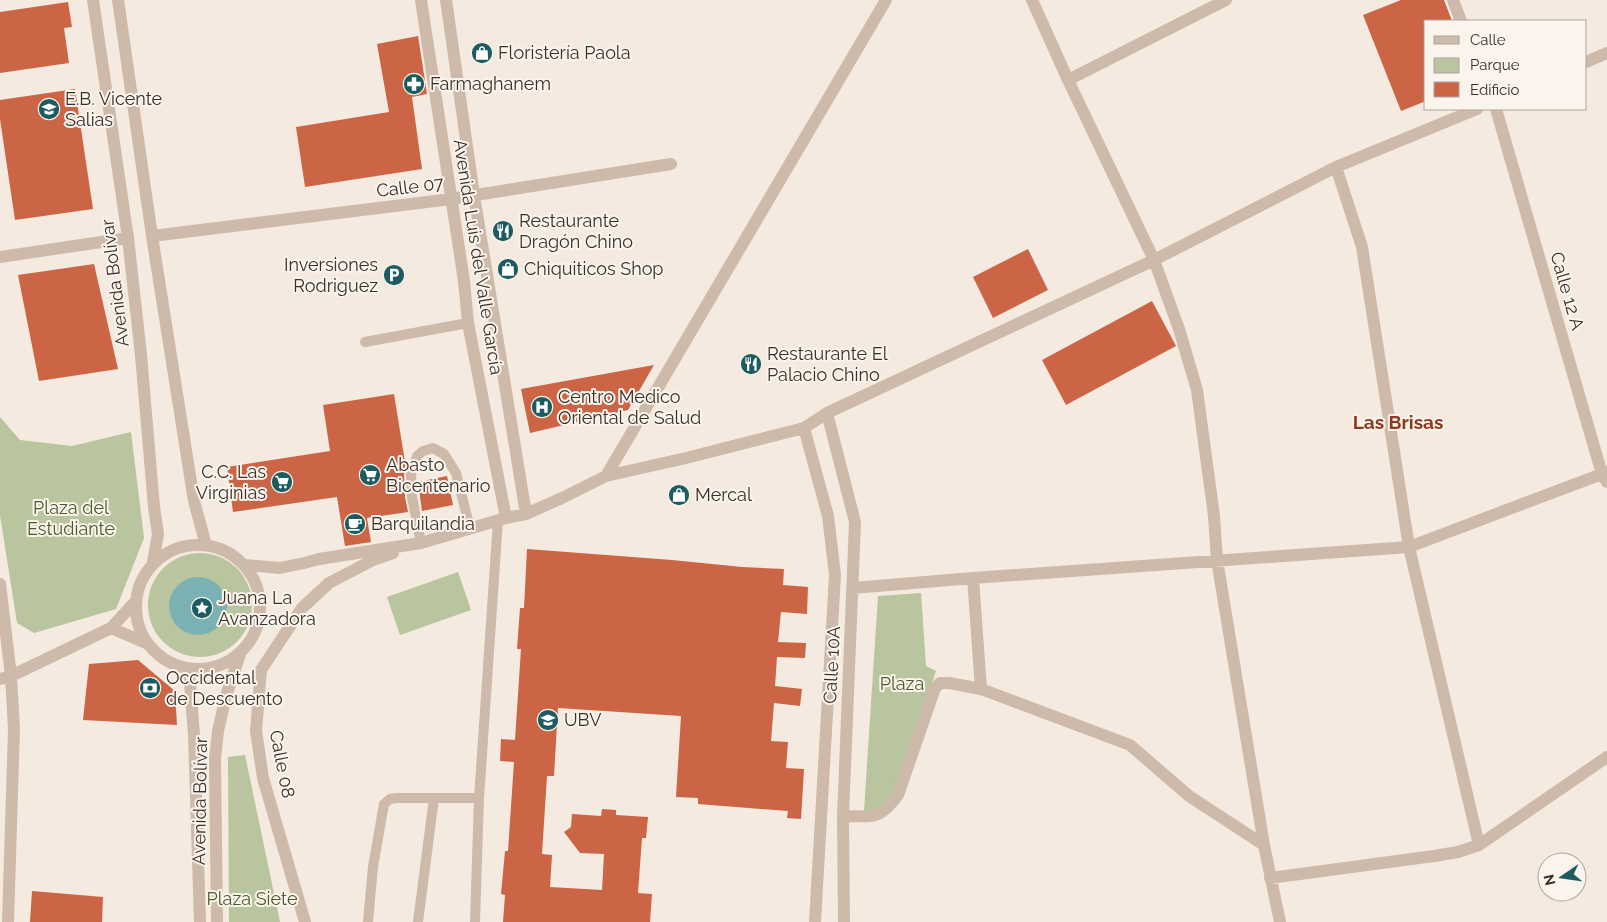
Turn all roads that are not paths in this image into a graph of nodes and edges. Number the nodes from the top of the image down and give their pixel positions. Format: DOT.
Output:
graph roads {
  1 [pos="92,0"];
  2 [pos="118,0"];
  3 [pos="421,0"];
  4 [pos="446,0"];
  5 [pos="886,0"];
  6 [pos="1032,0"];
  7 [pos="1226,0"];
  8 [pos="1453,0"];
  9 [pos="1461,20"];
  10 [pos="1607,53"];
  11 [pos="1587,62"];
  12 [pos="1068,80"];
  13 [pos="1474,110"];
  14 [pos="1496,110"];
  15 [pos="671,164"];
  16 [pos="1336,167"];
  17 [pos="474,195"];
  18 [pos="451,199"];
  19 [pos="152,236"];
  20 [pos="128,238"];
  21 [pos="0,257"];
  22 [pos="1154,260"];
  23 [pos="468,323"];
  24 [pos="365,342"];
  25 [pos="827,413"];
  26 [pos="804,428"];
  27 [pos="606,476"];
  28 [pos="1605,476"];
  29 [pos="526,514"];
  30 [pos="502,519"];
  31 [pos="470,528"];
  32 [pos="421,543"];
  33 [pos="206,545"];
  34 [pos="1409,547"];
  35 [pos="1216,560"];
  36 [pos="153,562"];
  37 [pos="244,565"];
  38 [pos="974,578"];
  39 [pos="0,584"];
  40 [pos="853,588"];
  41 [pos="135,602"];
  42 [pos="112,628"];
  43 [pos="146,643"];
  44 [pos="240,654"];
  45 [pos="189,670"];
  46 [pos="6,677"];
  47 [pos="981,689"];
  48 [pos="1607,757"];
  49 [pos="434,798"];
  50 [pos="479,798"];
  51 [pos="843,816"];
  52 [pos="1479,845"];
  53 [pos="1264,846"];
  54 [pos="1270,878"];
  55 [pos="8,922"];
  56 [pos="200,922"];
  57 [pos="217,922"];
  58 [pos="305,922"];
  59 [pos="368,922"];
  60 [pos="418,922"];
  61 [pos="475,922"];
  62 [pos="815,922"];
  63 [pos="844,922"];
  64 [pos="1280,922"];
  1 -- 20 [label="street, Avenida Bolívar"];
  2 -- 19 [label="street"];
  3 -- 18 [label="street, Avenida Luis del Valle García"];
  4 -- 17 [label="street, Avenida Luis del Valle García"];
  5 -- 27 [label="street"];
  6 -- 12 [label="street"];
  7 -- 12 [label="street"];
  8 -- 9 [label="street"];
  10 -- 11 [label="street"];
  12 -- 22 [label="street"];
  13 -- 16 [label="street"];
  14 -- 28 [label="street, Calle 12 A"];
  15 -- 17 [label="street, Calle 07"];
  16 -- 22 [label="street"];
  16 -- 34 [label="street"];
  17 -- 18 [label="street, Calle 07"];
  17 -- 29 [label="street, Avenida Luis del Valle García"];
  18 -- 19 [label="street, Calle 07"];
  18 -- 23 [label="street, Avenida Luis del Valle García"];
  19 -- 33 [label="street"];
  20 -- 21 [label="street"];
  20 -- 36 [label="street, Avenida Bolívar"];
  22 -- 25 [label="street"];
  22 -- 35 [label="street"];
  23 -- 24 [label="lane"];
  23 -- 30 [label="street, Avenida Luis del Valle García"];
  25 -- 26 [label="street"];
  25 -- 40 [label="street, Calle 10A"];
  26 -- 27 [label="street"];
  26 -- 62 [label="street, Calle 10A"];
  27 -- 29 [label="street"];
  28 -- 34 [label="street"];
  29 -- 30 [label="street"];
  30 -- 31 [label="street"];
  30 -- 50 [label="lane"];
  31 -- 32 [label="street"];
  31 -- 32 [label="lane"];
  32 -- 37 [label="street"];
  32 -- 58 [label="street, Calle 08"];
  33 -- 36 [label="street"];
  33 -- 37 [label="street"];
  34 -- 35 [label="street"];
  34 -- 52 [label="street"];
  35 -- 38 [label="street"];
  35 -- 53 [label="street"];
  36 -- 41 [label="street"];
  37 -- 44 [label="street"];
  38 -- 40 [label="street"];
  38 -- 47 [label="street"];
  39 -- 46 [label="street"];
  40 -- 51 [label="street, Calle 10A"];
  41 -- 42 [label="street"];
  41 -- 43 [label="street"];
  42 -- 43 [label="street"];
  42 -- 46 [label="street"];
  43 -- 45 [label="street"];
  44 -- 45 [label="street"];
  44 -- 57 [label="street, Avenida Bolívar"];
  45 -- 56 [label="street, Avenida Bolívar"];
  46 -- 55 [label="street"];
  47 -- 51 [label="street"];
  47 -- 53 [label="street"];
  48 -- 52 [label="street"];
  49 -- 50 [label="lane"];
  49 -- 59 [label="lane"];
  49 -- 60 [label="lane"];
  50 -- 61 [label="lane"];
  51 -- 63 [label="street, Calle 10A"];
  52 -- 54 [label="street"];
  53 -- 54 [label="street"];
  54 -- 64 [label="street"];
}
